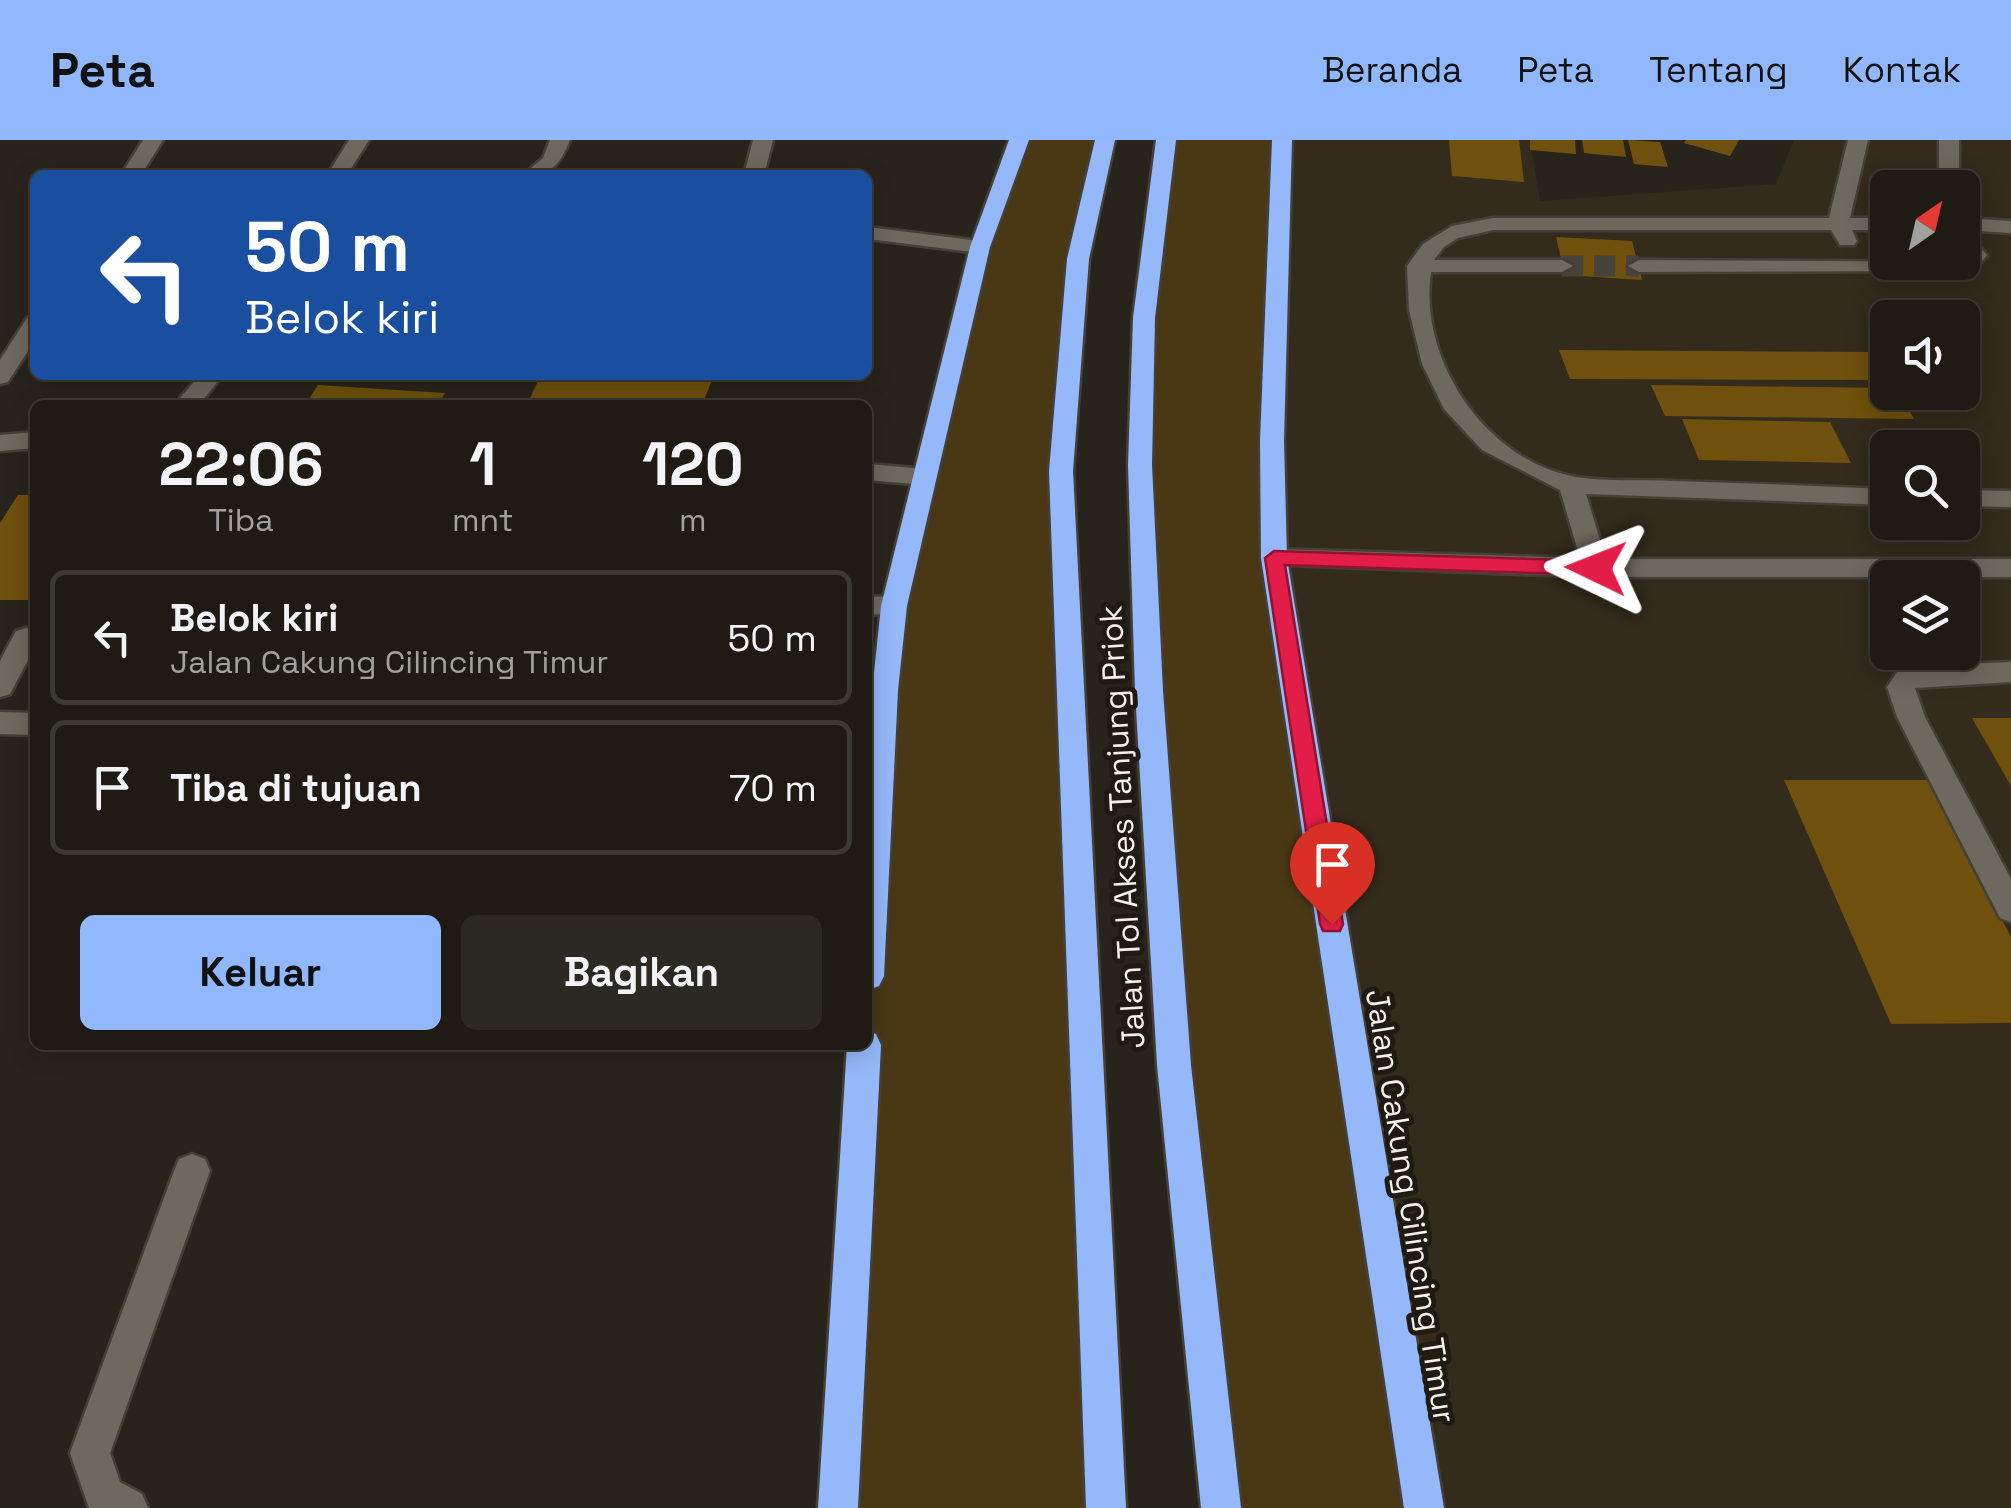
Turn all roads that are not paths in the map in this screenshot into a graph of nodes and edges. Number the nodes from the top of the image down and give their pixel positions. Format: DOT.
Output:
graph roads {
  1 [pos="154,140"];
  2 [pos="359,140"];
  3 [pos="560,140"];
  4 [pos="763,140"];
  5 [pos="1019,140"];
  6 [pos="1106,140"];
  7 [pos="1166,140"];
  8 [pos="1282,140"];
  9 [pos="1858,140"];
  10 [pos="1949,140"];
  11 [pos="134,170"];
  12 [pos="340,170"];
  13 [pos="539,170"];
  14 [pos="755,170"];
  15 [pos="1949,170"];
  16 [pos="1838,224"];
  17 [pos="1870,224"];
  18 [pos="1980,225"];
  19 [pos="2011,227"];
  20 [pos="872,234"];
  21 [pos="980,247"];
  22 [pos="1418,266"];
  23 [pos="1562,266"];
  24 [pos="1639,266"];
  25 [pos="1860,266"];
  26 [pos="1870,266"];
  27 [pos="30,330"];
  28 [pos="2,371"];
  29 [pos="208,380"];
  30 [pos="190,400"];
  31 [pos="30,440"];
  32 [pos="0,443"];
  33 [pos="872,472"];
  34 [pos="924,477"];
  35 [pos="1571,485"];
  36 [pos="1870,496"];
  37 [pos="1980,498"];
  38 [pos="2011,499"];
  39 [pos="1274,558"];
  40 [pos="1596,568"];
  41 [pos="2011,568"];
  42 [pos="881,606"];
  43 [pos="20,638"];
  44 [pos="2011,672"];
  45 [pos="0,687"];
  46 [pos="876,690"];
  47 [pos="0,724"];
  48 [pos="30,724"];
  49 [pos="872,833"];
  50 [pos="2011,909"];
  51 [pos="864,1050"];
  52 [pos="192,1171"];
  53 [pos="128,1508"];
  54 [pos="838,1508"];
  55 [pos="1106,1508"];
  56 [pos="1220,1508"];
  57 [pos="1424,1508"];
  1 -- 11 [label="lane"];
  2 -- 12 [label="lane"];
  3 -- 13 [label="lane"];
  4 -- 14 [label="lane"];
  5 -- 21 [label="highway"];
  6 -- 55 [label="highway, Jalan Tol Akses Tanjung Priok"];
  7 -- 56 [label="highway, Jalan Tol Akses Tanjung Priok"];
  8 -- 39 [label="highway, Jalan Cakung Cilincing Timur"];
  9 -- 16 [label="lane"];
  10 -- 15 [label="lane"];
  16 -- 17 [label="lane"];
  16 -- 22 [label="lane"];
  16 -- 25 [label="lane"];
  18 -- 19 [label="lane"];
  20 -- 21 [label="lane"];
  21 -- 34 [label="highway"];
  22 -- 23 [label="lane"];
  22 -- 35 [label="lane"];
  24 -- 25 [label="lane"];
  25 -- 26 [label="lane"];
  27 -- 28 [label="lane"];
  29 -- 30 [label="lane"];
  31 -- 32 [label="lane"];
  33 -- 34 [label="lane"];
  34 -- 42 [label="highway"];
  35 -- 36 [label="lane"];
  35 -- 40 [label="lane"];
  37 -- 38 [label="lane"];
  39 -- 40 [label="lane"];
  39 -- 57 [label="highway, Jalan Cakung Cilincing Timur"];
  40 -- 41 [label="lane"];
  42 -- 46 [label="highway"];
  43 -- 45 [label="lane"];
  44 -- 50 [label="lane"];
  46 -- 49 [label="highway"];
  47 -- 48 [label="lane"];
  51 -- 54 [label="highway"];
  52 -- 53 [label="lane"];
}
